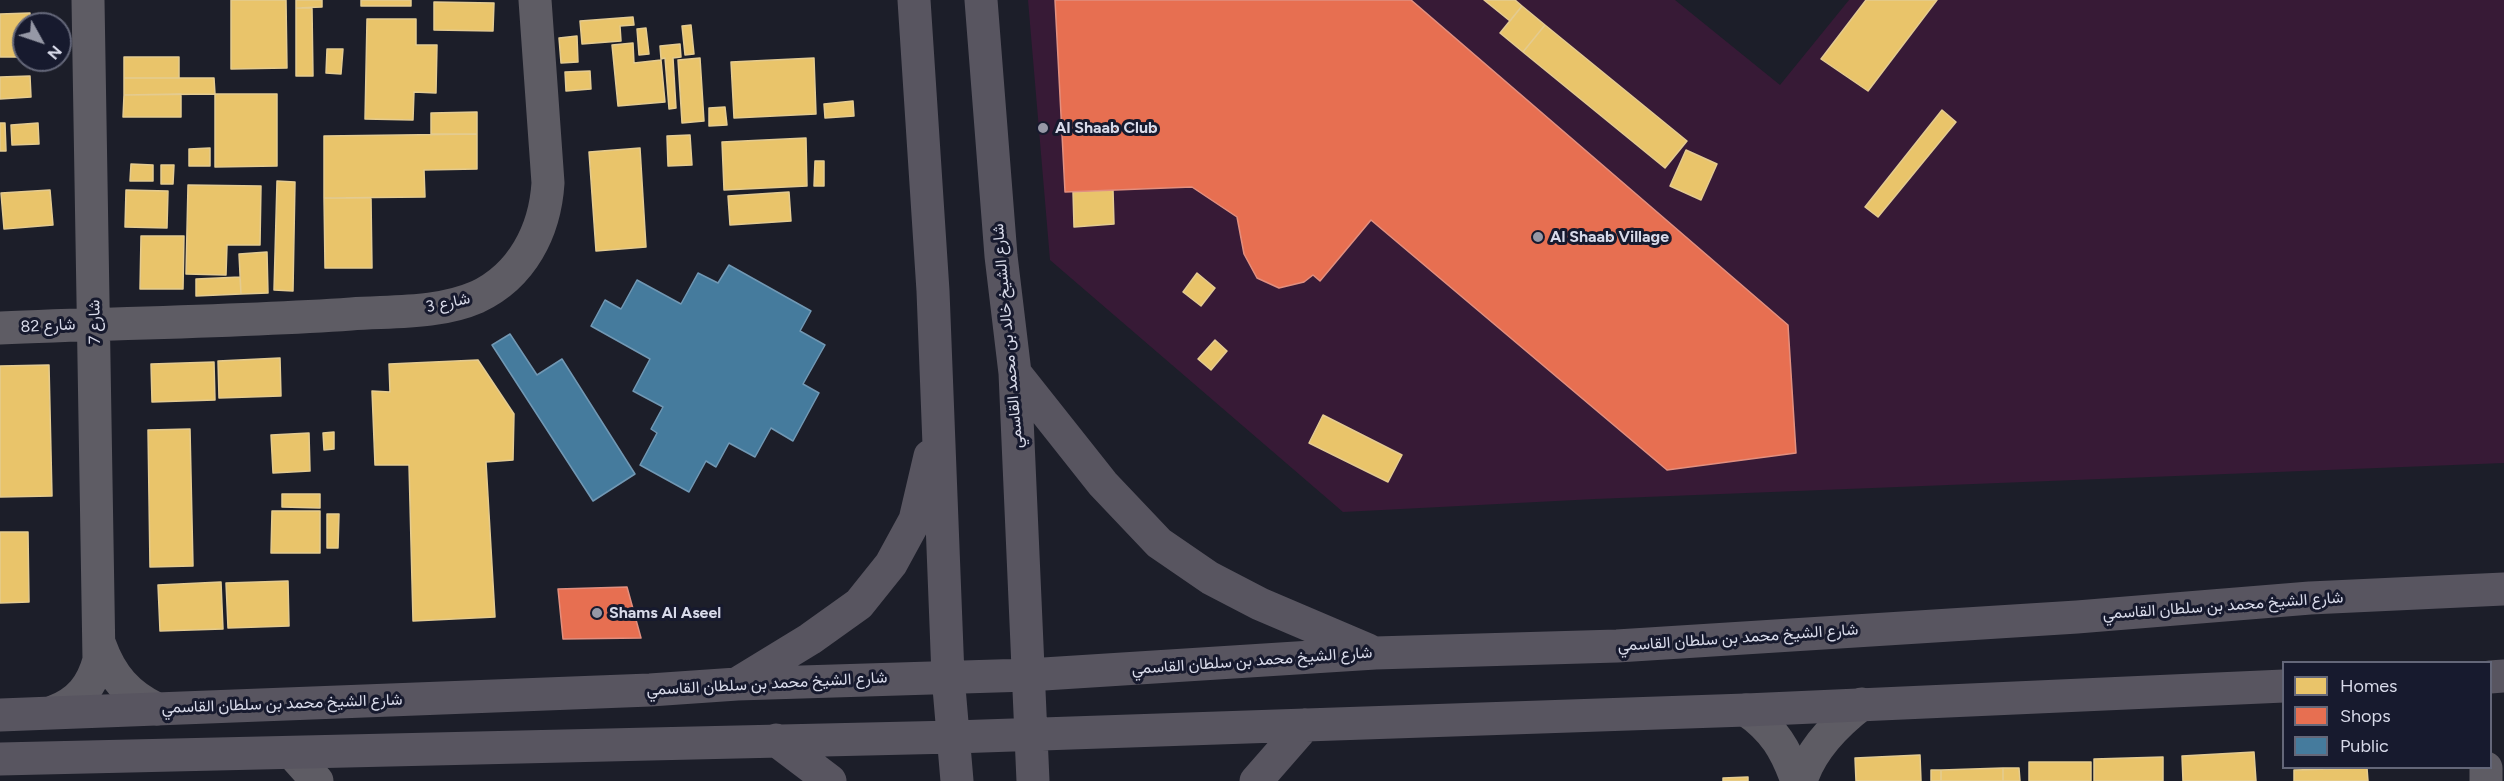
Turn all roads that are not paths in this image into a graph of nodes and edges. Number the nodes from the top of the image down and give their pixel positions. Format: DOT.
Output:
graph roads {
  1 [pos="88,0"];
  2 [pos="535,0"];
  3 [pos="914,0"];
  4 [pos="981,0"];
  5 [pos="95,324"];
  6 [pos="0,328"];
  7 [pos="1015,373"];
  8 [pos="939,413"];
  9 [pos="2504,589"];
  10 [pos="100,645"];
  11 [pos="1375,653"];
  12 [pos="1029,675"];
  13 [pos="948,676"];
  14 [pos="737,684"];
  15 [pos="2282,686"];
  16 [pos="1862,704"];
  17 [pos="157,710"];
  18 [pos="1746,710"];
  19 [pos="53,712"];
  20 [pos="0,715"];
  21 [pos="1305,725"];
  22 [pos="1031,735"];
  23 [pos="954,737"];
  24 [pos="776,740"];
  25 [pos="292,753"];
  26 [pos="0,759"];
  27 [pos="317,781"];
  28 [pos="830,781"];
  29 [pos="957,781"];
  30 [pos="1033,781"];
  31 [pos="1257,781"];
  32 [pos="1799,781"];
  1 -- 5 [label="street, شارع 7"];
  2 -- 5 [label="street, شارع 3"];
  3 -- 8 [label="main road"];
  4 -- 7 [label="main road, شارع الشيخ خالد بن محمد القاسمي"];
  5 -- 6 [label="street, شارع 82"];
  5 -- 10 [label="street, شارع 7"];
  7 -- 11 [label="main road"];
  7 -- 12 [label="main road, شارع الشيخ خالد بن محمد القاسمي"];
  8 -- 13 [label="main road"];
  8 -- 14 [label="main road"];
  9 -- 11 [label="main road, شارع الشيخ محمد بن سلطان القاسمي"];
  10 -- 17 [label="street, شارع 7"];
  10 -- 19 [label="street, شارع 7"];
  11 -- 12 [label="main road, شارع الشيخ محمد بن سلطان القاسمي"];
  12 -- 13 [label="main road, شارع الشيخ محمد بن سلطان القاسمي"];
  12 -- 22 [label="main road, شارع الشيخ خالد بن محمد القاسمي"];
  13 -- 14 [label="main road, شارع الشيخ محمد بن سلطان القاسمي"];
  13 -- 23 [label="main road"];
  14 -- 17 [label="main road, شارع الشيخ محمد بن سلطان القاسمي"];
  15 -- 16 [label="main road"];
  16 -- 18 [label="main road"];
  16 -- 32 [label="street"];
  17 -- 19 [label="main road, شارع الشيخ محمد بن سلطان القاسمي"];
  18 -- 21 [label="main road"];
  18 -- 32 [label="street"];
  19 -- 20 [label="main road, شارع الشيخ محمد بن سلطان القاسمي"];
  21 -- 22 [label="main road"];
  21 -- 31 [label="main road"];
  22 -- 23 [label="main road"];
  22 -- 30 [label="main road, شارع الشيخ خالد بن محمد القاسمي"];
  23 -- 24 [label="main road"];
  23 -- 29 [label="main road"];
  24 -- 25 [label="main road"];
  24 -- 28 [label="main road"];
  25 -- 26 [label="main road"];
  25 -- 27 [label="street"];
}
